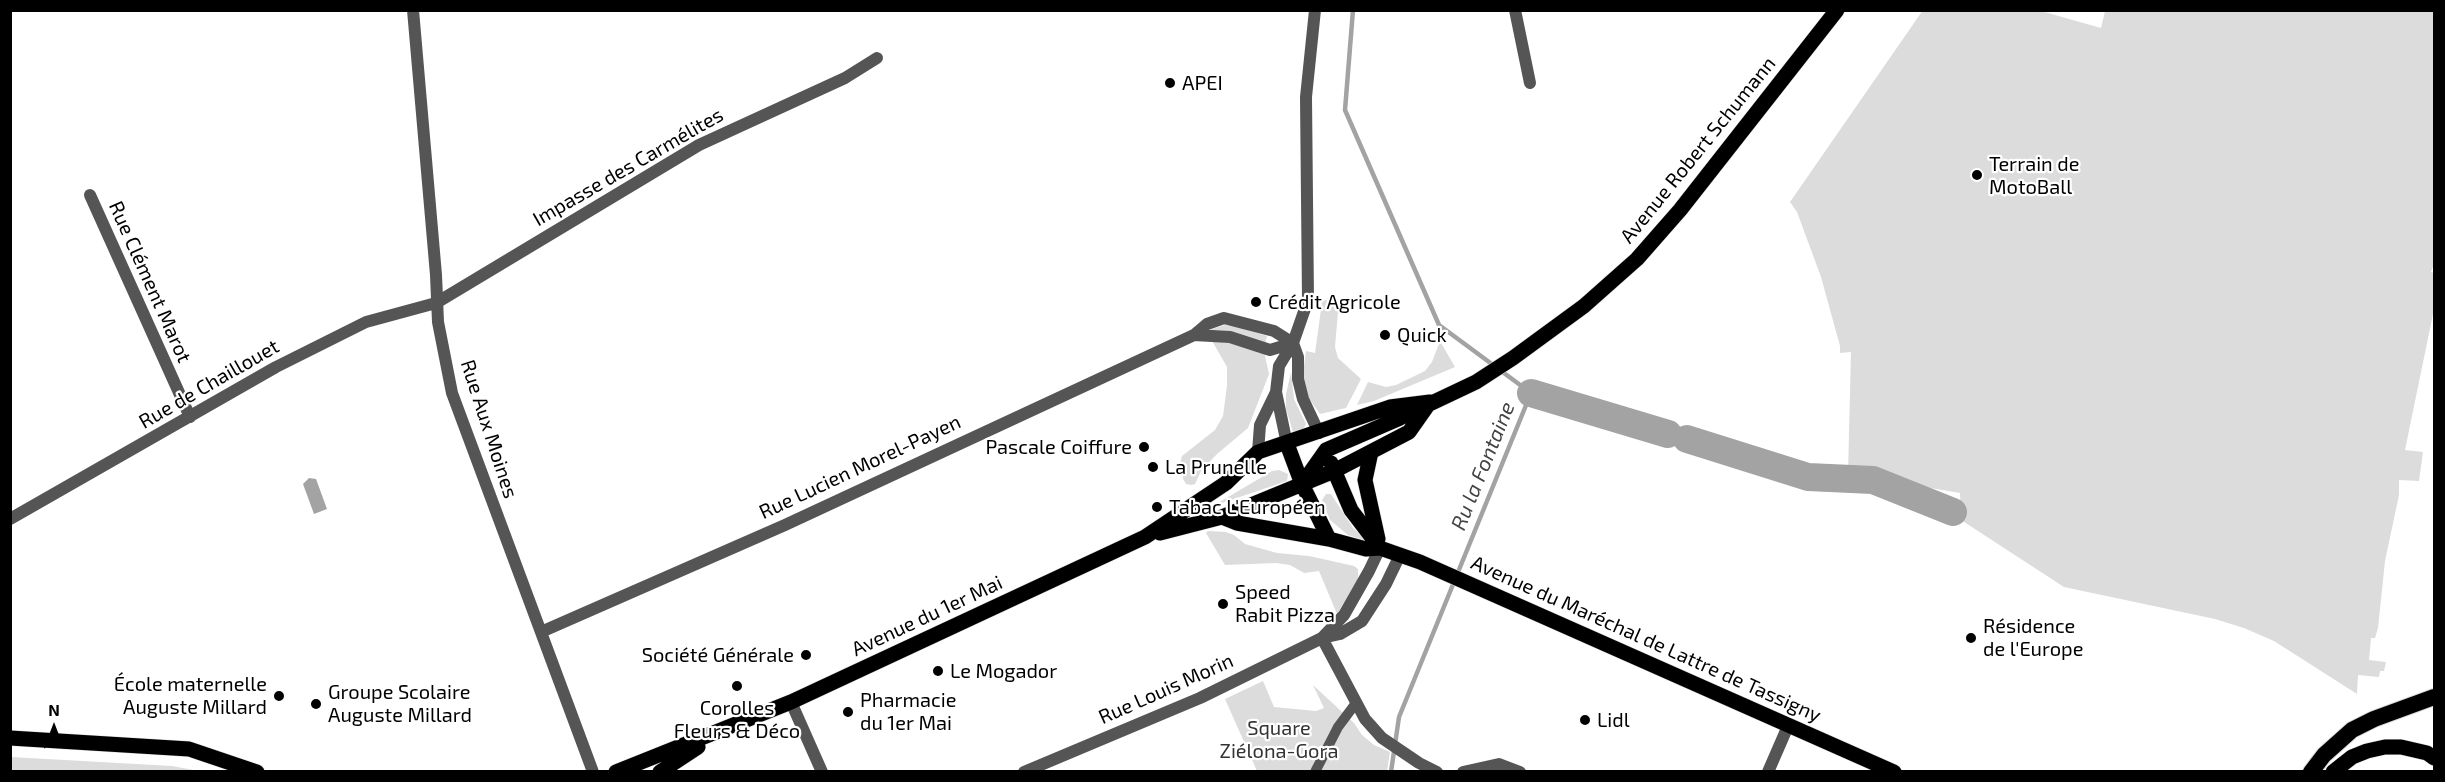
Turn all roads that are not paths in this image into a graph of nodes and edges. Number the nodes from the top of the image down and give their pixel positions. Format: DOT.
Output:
graph roads {
  1 [pos="413,10"];
  2 [pos="1315,10"];
  3 [pos="1515,10"];
  4 [pos="1837,10"];
  5 [pos="877,58"];
  6 [pos="1530,83"];
  7 [pos="90,195"];
  8 [pos="436,303"];
  9 [pos="1194,335"];
  10 [pos="1293,343"];
  11 [pos="1276,392"];
  12 [pos="1430,402"];
  13 [pos="190,417"];
  14 [pos="1319,433"];
  15 [pos="1287,444"];
  16 [pos="1326,450"];
  17 [pos="1258,452"];
  18 [pos="1371,452"];
  19 [pos="1334,471"];
  20 [pos="1302,484"];
  21 [pos="1222,517"];
  22 [pos="10,519"];
  23 [pos="1145,537"];
  24 [pos="1329,538"];
  25 [pos="1380,548"];
  26 [pos="1401,555"];
  27 [pos="541,632"];
  28 [pos="1322,638"];
  29 [pos="2434,697"];
  30 [pos="791,702"];
  31 [pos="1356,703"];
  32 [pos="1788,726"];
  33 [pos="726,730"];
  34 [pos="10,738"];
  35 [pos="2434,758"];
  36 [pos="257,771"];
  37 [pos="593,771"];
  38 [pos="616,771"];
  39 [pos="660,771"];
  40 [pos="822,771"];
  41 [pos="1024,771"];
  42 [pos="1315,771"];
  43 [pos="1437,771"];
  44 [pos="1463,771"];
  45 [pos="1520,771"];
  46 [pos="1768,771"];
  47 [pos="1894,771"];
  48 [pos="2311,771"];
  49 [pos="2333,771"];
  1 -- 8 [label="street, Rue Aux Moines"];
  2 -- 10 [label="street"];
  3 -- 6 [label="street"];
  4 -- 12 [label="main road, Avenue Robert Schumann"];
  5 -- 8 [label="street, Impasse des Carmélites"];
  7 -- 13 [label="street, Rue Clément Marot"];
  8 -- 13 [label="street, Rue de Chaillouet"];
  8 -- 27 [label="street, Rue Aux Moines"];
  9 -- 10 [label="street, Rue Lucien Morel-Payen"];
  9 -- 10 [label="street, Rue Lucien Morel-Payen"];
  9 -- 27 [label="street, Rue Lucien Morel-Payen"];
  10 -- 11 [label="street"];
  10 -- 14 [label="street"];
  11 -- 15 [label="street"];
  11 -- 17 [label="street"];
  12 -- 14 [label="main road"];
  12 -- 16 [label="main road, Avenue Robert Schumann"];
  12 -- 18 [label="main road"];
  13 -- 22 [label="street, Rue de Chaillouet"];
  14 -- 15 [label="main road"];
  14 -- 16 [label="main road"];
  15 -- 17 [label="main road"];
  15 -- 20 [label="main road"];
  16 -- 19 [label="main road"];
  16 -- 20 [label="main road"];
  17 -- 23 [label="main road, Avenue du 1er Mai"];
  18 -- 19 [label="main road, Avenue du 1er Mai"];
  18 -- 25 [label="main road"];
  19 -- 20 [label="main road, Avenue du 1er Mai"];
  19 -- 25 [label="main road"];
  20 -- 21 [label="main road, Avenue du 1er Mai"];
  20 -- 24 [label="main road"];
  21 -- 23 [label="main road, Avenue du 1er Mai"];
  21 -- 24 [label="main road, Avenue du Maréchal de Lattre de Tassigny"];
  23 -- 30 [label="main road, Avenue du 1er Mai"];
  24 -- 25 [label="main road, Avenue du Maréchal de Lattre de Tassigny"];
  25 -- 26 [label="main road, Avenue du Maréchal de Lattre de Tassigny"];
  25 -- 28 [label="street, Rue Louis Morin"];
  26 -- 28 [label="street, Rue Louis Morin"];
  26 -- 32 [label="main road, Avenue du Maréchal de Lattre de Tassigny"];
  27 -- 37 [label="street, Rue Aux Moines"];
  28 -- 31 [label="street"];
  28 -- 41 [label="street, Rue Louis Morin"];
  29 -- 48 [label="highway"];
  30 -- 33 [label="main road, Avenue du 1er Mai"];
  30 -- 40 [label="street"];
  31 -- 42 [label="street"];
  31 -- 43 [label="street"];
  32 -- 46 [label="street"];
  32 -- 47 [label="main road, Avenue du Maréchal de Lattre de Tassigny"];
  33 -- 38 [label="main road, Avenue du 1er Mai"];
  33 -- 39 [label="main road, Avenue du 1er Mai"];
  34 -- 36 [label="main road"];
  35 -- 49 [label="main road"];
  44 -- 45 [label="street"];
}
